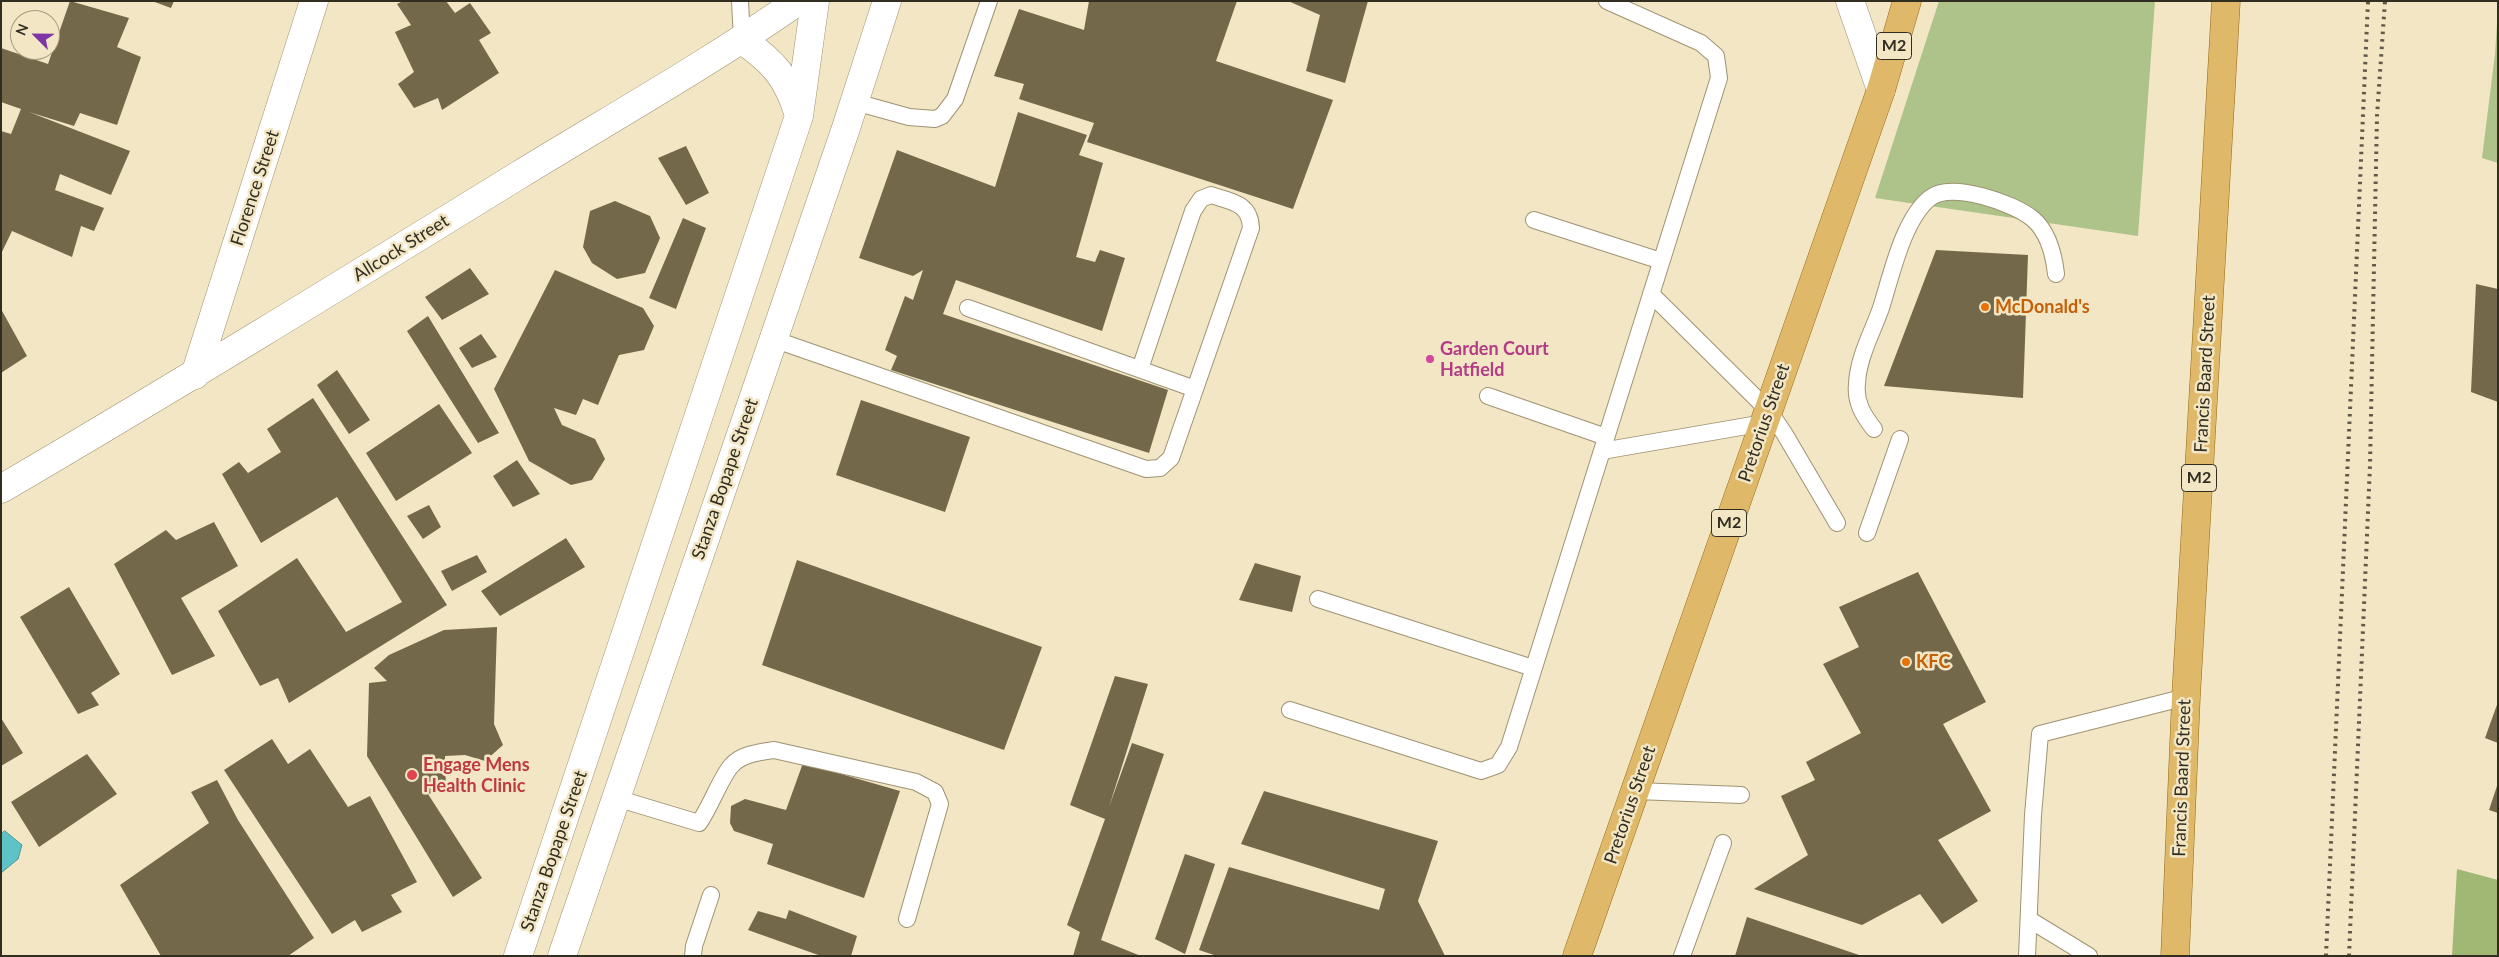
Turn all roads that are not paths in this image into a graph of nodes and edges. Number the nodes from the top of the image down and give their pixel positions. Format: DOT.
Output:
graph roads {
  1 [pos="314,1"];
  2 [pos="740,1"];
  3 [pos="798,1"];
  4 [pos="815,1"];
  5 [pos="887,1"];
  6 [pos="989,1"];
  7 [pos="1607,1"];
  8 [pos="1850,1"];
  9 [pos="1906,1"];
  10 [pos="2226,1"];
  11 [pos="742,40"];
  12 [pos="1881,90"];
  13 [pos="854,102"];
  14 [pos="799,116"];
  15 [pos="1534,220"];
  16 [pos="1661,261"];
  17 [pos="2056,274"];
  18 [pos="1651,294"];
  19 [pos="968,308"];
  20 [pos="773,339"];
  21 [pos="1140,369"];
  22 [pos="195,375"];
  23 [pos="1195,389"];
  24 [pos="1488,396"];
  25 [pos="1766,417"];
  26 [pos="1874,429"];
  27 [pos="1900,439"];
  28 [pos="1604,444"];
  29 [pos="1,489"];
  30 [pos="1837,523"];
  31 [pos="1867,533"];
  32 [pos="1318,599"];
  33 [pos="1533,668"];
  34 [pos="2186,697"];
  35 [pos="1290,710"];
  36 [pos="1636,791"];
  37 [pos="1741,795"];
  38 [pos="616,798"];
  39 [pos="1723,843"];
  40 [pos="711,895"];
  41 [pos="907,919"];
  42 [pos="2030,920"];
  43 [pos="518,956"];
  44 [pos="562,956"];
  45 [pos="693,956"];
  46 [pos="1577,956"];
  47 [pos="1682,956"];
  48 [pos="2027,956"];
  49 [pos="2089,956"];
  50 [pos="2175,956"];
  1 -- 22 [label="main road, Florence Street"];
  2 -- 11 [label="lane"];
  3 -- 11 [label="main road, Allcock Street"];
  4 -- 14 [label="main road, Stanza Bopape Street"];
  5 -- 13 [label="main road, Stanza Bopape Street"];
  6 -- 13 [label="lane"];
  7 -- 16 [label="lane"];
  8 -- 12 [label="main road"];
  9 -- 12 [label="main road, Pretorius Street / M2"];
  10 -- 34 [label="main road, Francis Baard Street / M2"];
  11 -- 14 [label="main road"];
  11 -- 22 [label="main road, Allcock Street"];
  12 -- 25 [label="main road, Pretorius Street / M2"];
  13 -- 20 [label="main road, Stanza Bopape Street"];
  14 -- 43 [label="main road, Stanza Bopape Street"];
  15 -- 16 [label="lane"];
  16 -- 18 [label="lane"];
  17 -- 26 [label="lane"];
  18 -- 25 [label="lane"];
  18 -- 28 [label="lane"];
  19 -- 21 [label="lane"];
  20 -- 23 [label="lane"];
  20 -- 38 [label="main road, Stanza Bopape Street"];
  21 -- 23 [label="lane"];
  21 -- 23 [label="lane"];
  22 -- 29 [label="main road, Allcock Street"];
  24 -- 28 [label="lane"];
  25 -- 28 [label="lane"];
  25 -- 30 [label="lane"];
  25 -- 36 [label="main road, Pretorius Street / M2"];
  27 -- 31 [label="lane"];
  28 -- 33 [label="lane"];
  32 -- 33 [label="lane"];
  33 -- 35 [label="lane"];
  34 -- 42 [label="lane"];
  34 -- 50 [label="main road, Francis Baard Street / M2"];
  36 -- 37 [label="lane"];
  36 -- 46 [label="main road, Pretorius Street / M2"];
  38 -- 41 [label="lane"];
  38 -- 44 [label="main road, Stanza Bopape Street"];
  39 -- 47 [label="lane"];
  40 -- 45 [label="lane"];
  42 -- 48 [label="lane"];
  42 -- 49 [label="lane"];
}
